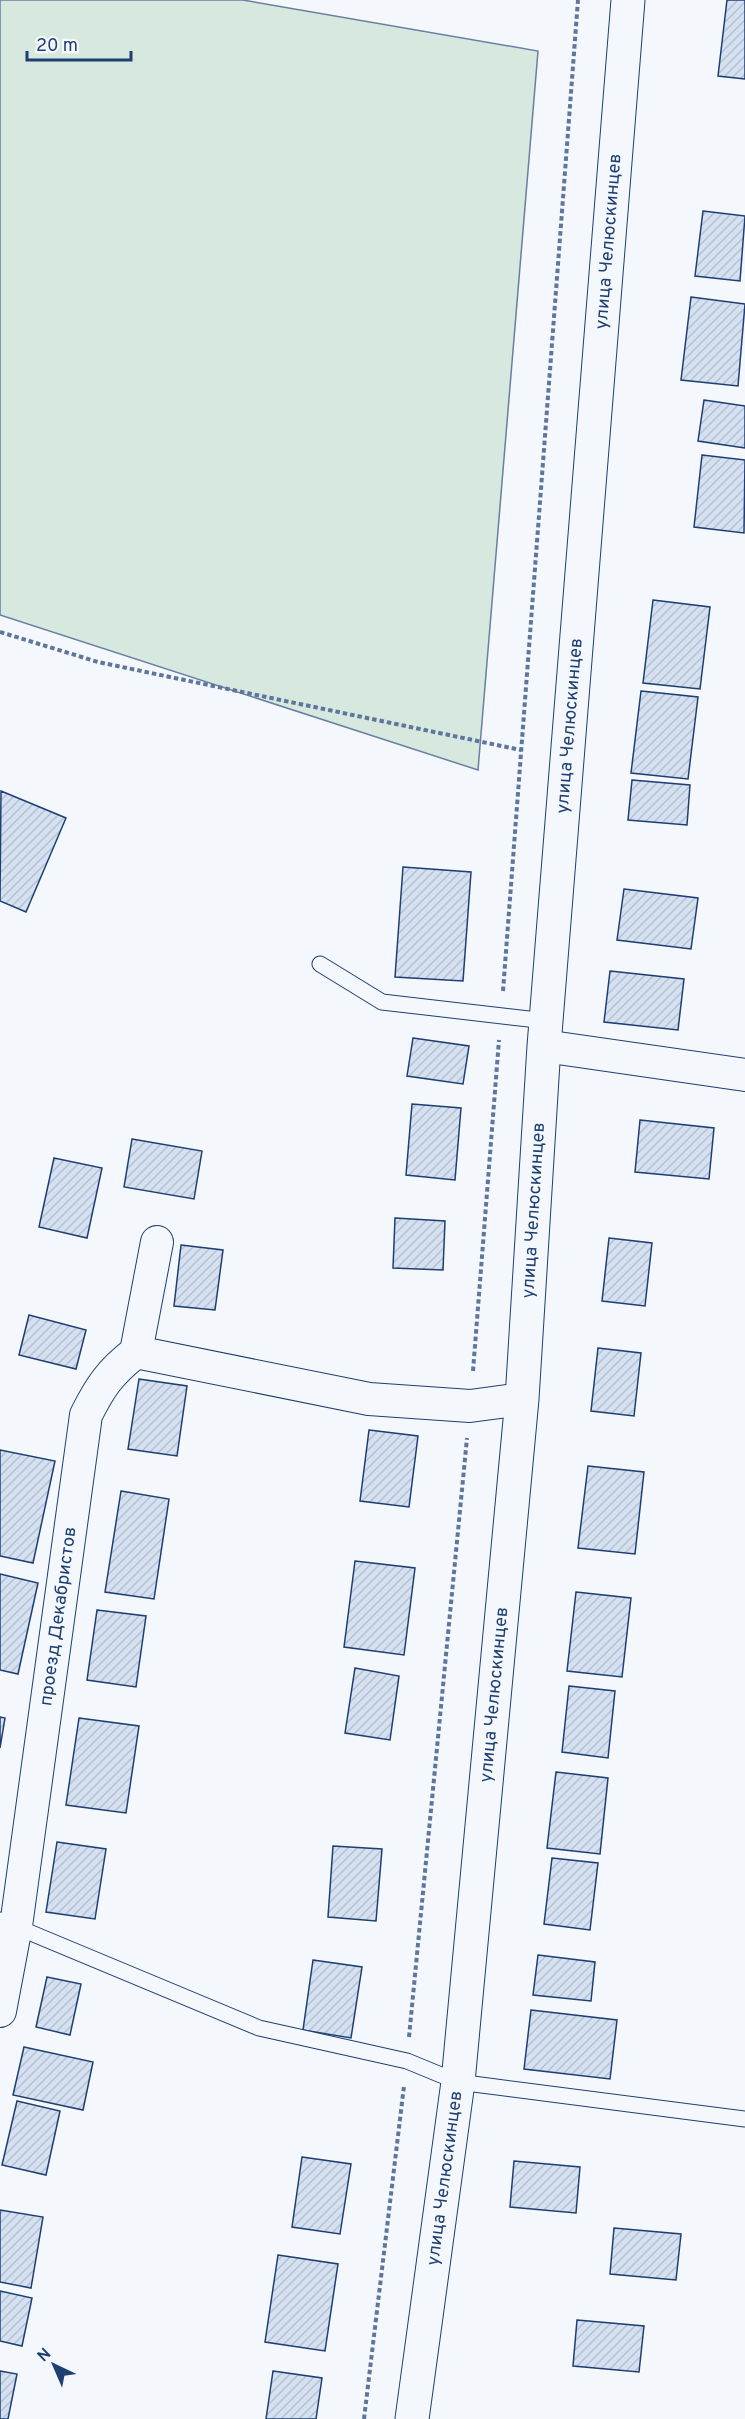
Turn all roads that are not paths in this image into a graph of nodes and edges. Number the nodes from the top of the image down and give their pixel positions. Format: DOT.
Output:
graph roads {
  1 [pos="628,0"];
  2 [pos="320,964"];
  3 [pos="545,1034"];
  4 [pos="745,1075"];
  5 [pos="157,1242"];
  6 [pos="136,1352"];
  7 [pos="522,1399"];
  8 [pos="8,1923"];
  9 [pos="0,2011"];
  10 [pos="458,2082"];
  11 [pos="745,2119"];
  12 [pos="412,2419"];
  1 -- 3 [label="street, улица Челюскинцев"];
  2 -- 3 [label="lane"];
  3 -- 4 [label="street"];
  3 -- 7 [label="street, улица Челюскинцев"];
  5 -- 6 [label="street"];
  6 -- 7 [label="street"];
  6 -- 8 [label="street, проезд Декабристов"];
  7 -- 10 [label="street, улица Челюскинцев"];
  8 -- 9 [label="street, проезд Декабристов"];
  8 -- 10 [label="lane"];
  10 -- 11 [label="lane"];
  10 -- 12 [label="street, улица Челюскинцев"];
}
